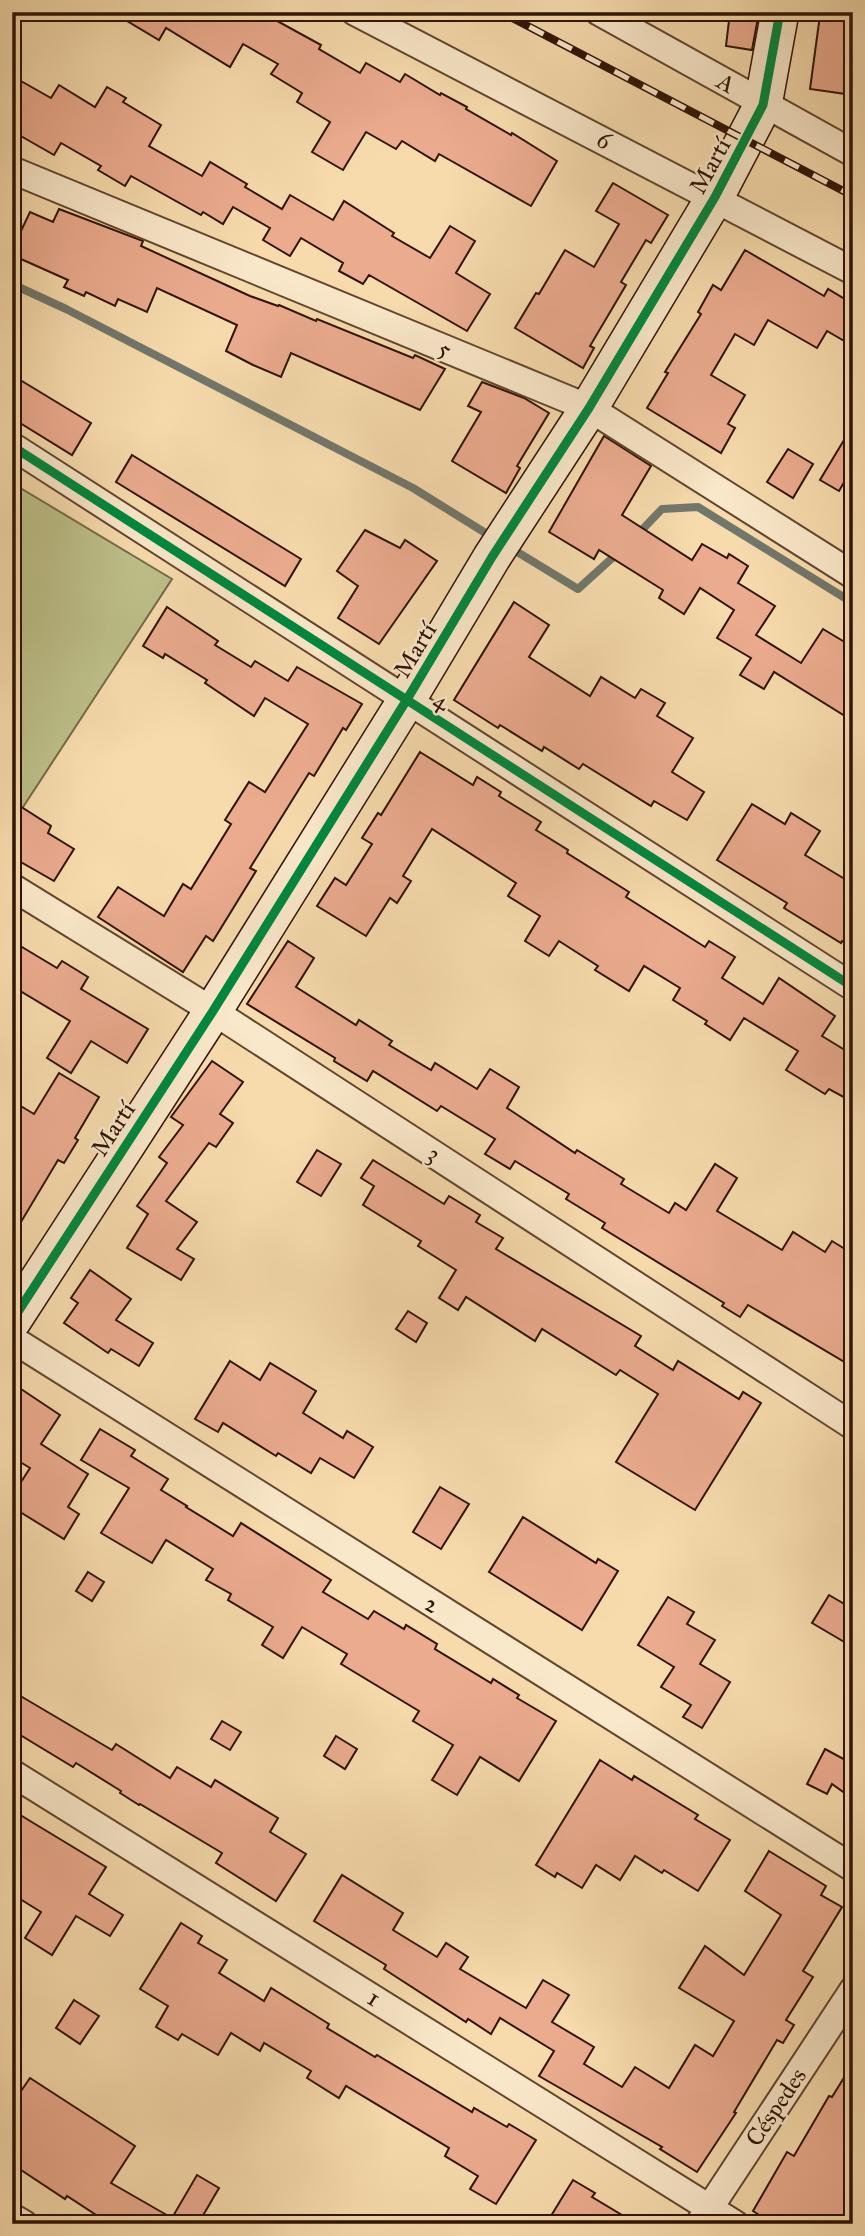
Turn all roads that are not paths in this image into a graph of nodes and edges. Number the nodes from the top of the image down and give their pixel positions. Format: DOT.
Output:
graph roads {
  1 [pos="355,12"];
  2 [pos="599,12"];
  3 [pos="780,12"];
  4 [pos="763,105"];
  5 [pos="853,153"];
  6 [pos="12,170"];
  7 [pos="715,197"];
  8 [pos="853,271"];
  9 [pos="589,408"];
  10 [pos="12,446"];
  11 [pos="853,575"];
  12 [pos="406,701"];
  13 [pos="12,887"];
  14 [pos="853,987"];
  15 [pos="213,1011"];
  16 [pos="12,1321"];
  17 [pos="12,1339"];
  18 [pos="853,1426"];
  19 [pos="12,1773"];
  20 [pos="853,1868"];
  21 [pos="853,1990"];
  22 [pos="704,2215"];
  23 [pos="12,2217"];
  24 [pos="24,2224"];
  25 [pos="735,2224"];
  1 -- 7 [label="street, 6"];
  2 -- 4 [label="street, A"];
  3 -- 4 [label="street, Martí"];
  4 -- 5 [label="street, A"];
  4 -- 7 [label="street, Martí"];
  6 -- 9 [label="street, 5"];
  7 -- 8 [label="street, 6"];
  7 -- 9 [label="street, Martí"];
  9 -- 11 [label="street, 5"];
  9 -- 12 [label="street, Martí"];
  10 -- 12 [label="street, 4"];
  12 -- 14 [label="street, 4"];
  12 -- 15 [label="street, Martí"];
  13 -- 15 [label="street, 3"];
  15 -- 16 [label="street, Martí"];
  15 -- 18 [label="street, 3"];
  17 -- 20 [label="street, 2"];
  19 -- 22 [label="street, 1"];
  21 -- 22 [label="street, Céspedes"];
  22 -- 25 [label="street, 1"];
  23 -- 24 [label="street"];
}
